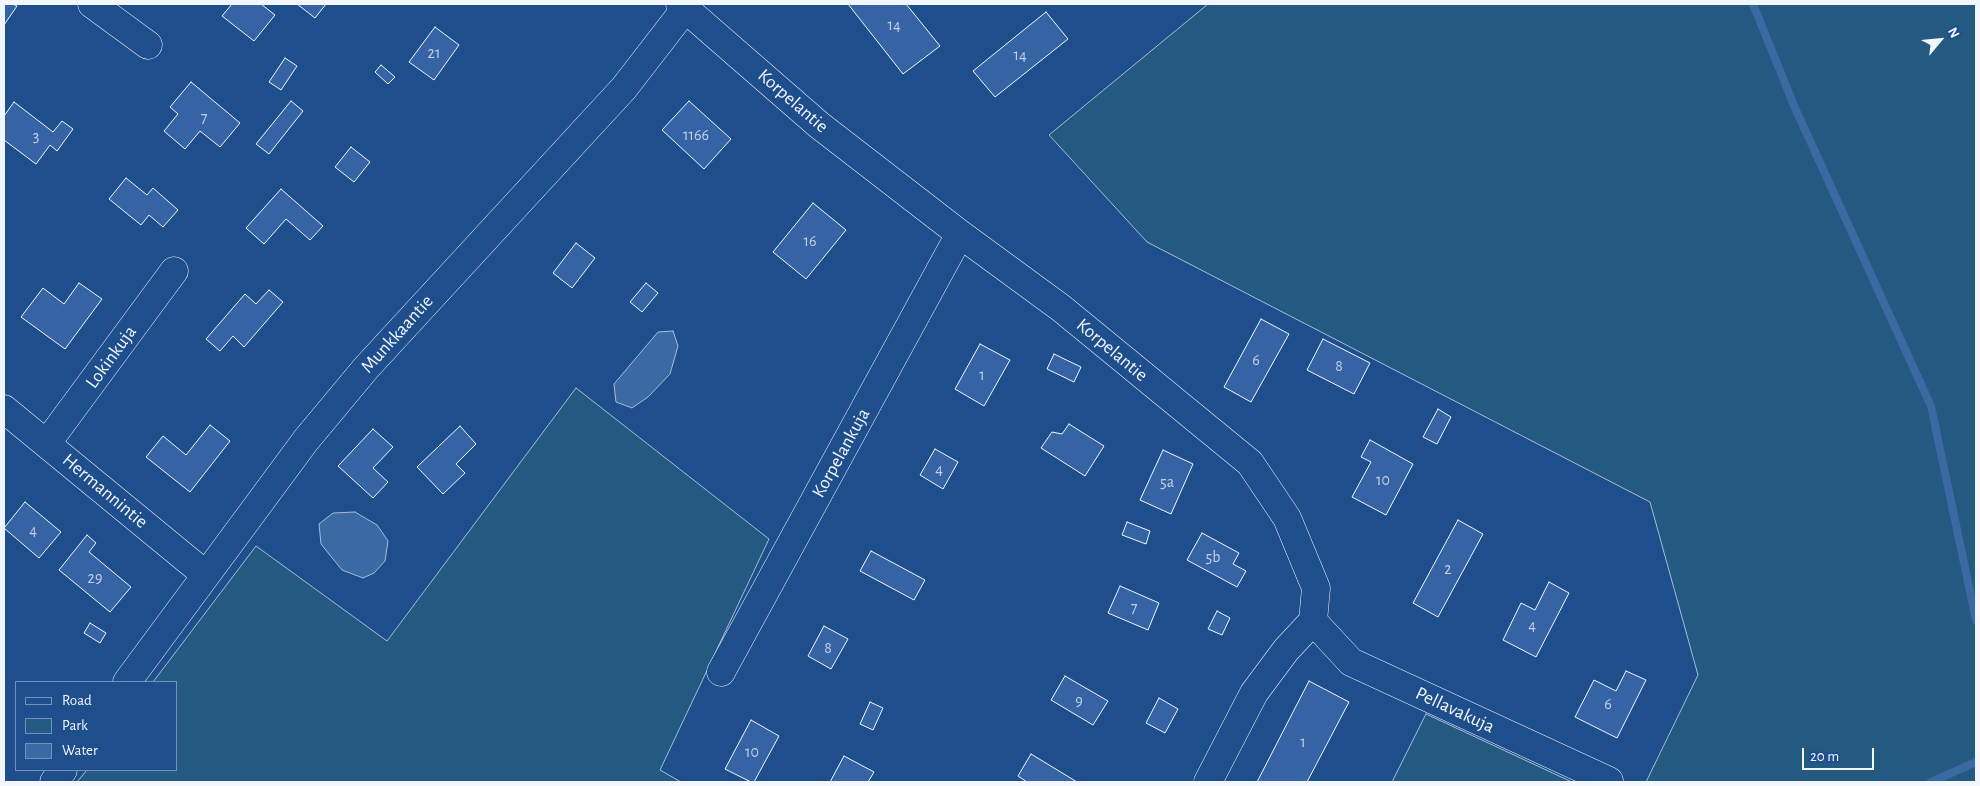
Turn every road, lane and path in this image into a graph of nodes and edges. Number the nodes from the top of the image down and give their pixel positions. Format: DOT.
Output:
graph roads {
  1 [pos="92,4"];
  2 [pos="685,5"];
  3 [pos="148,45"];
  4 [pos="960,234"];
  5 [pos="174,271"];
  6 [pos="4,409"];
  7 [pos="47,443"];
  8 [pos="206,575"];
  9 [pos="1313,621"];
  10 [pos="721,672"];
  11 [pos="128,681"];
  12 [pos="62,771"];
  13 [pos="1609,781"];
  14 [pos="54,782"];
  15 [pos="1208,782"];
  1 -- 3 [label="street"];
  2 -- 4 [label="street, Korpelantie"];
  2 -- 8 [label="street, Munkkaantie"];
  4 -- 9 [label="street, Korpelantie"];
  4 -- 10 [label="street, Korpelankuja"];
  5 -- 7 [label="street, Lokinkuja"];
  6 -- 7 [label="street, Hermannintie"];
  7 -- 8 [label="street, Hermannintie"];
  8 -- 11 [label="street, Munkkaantie"];
  9 -- 13 [label="street, Pellavakuja"];
  9 -- 15 [label="street"];
  12 -- 14 [label="street"];
}
